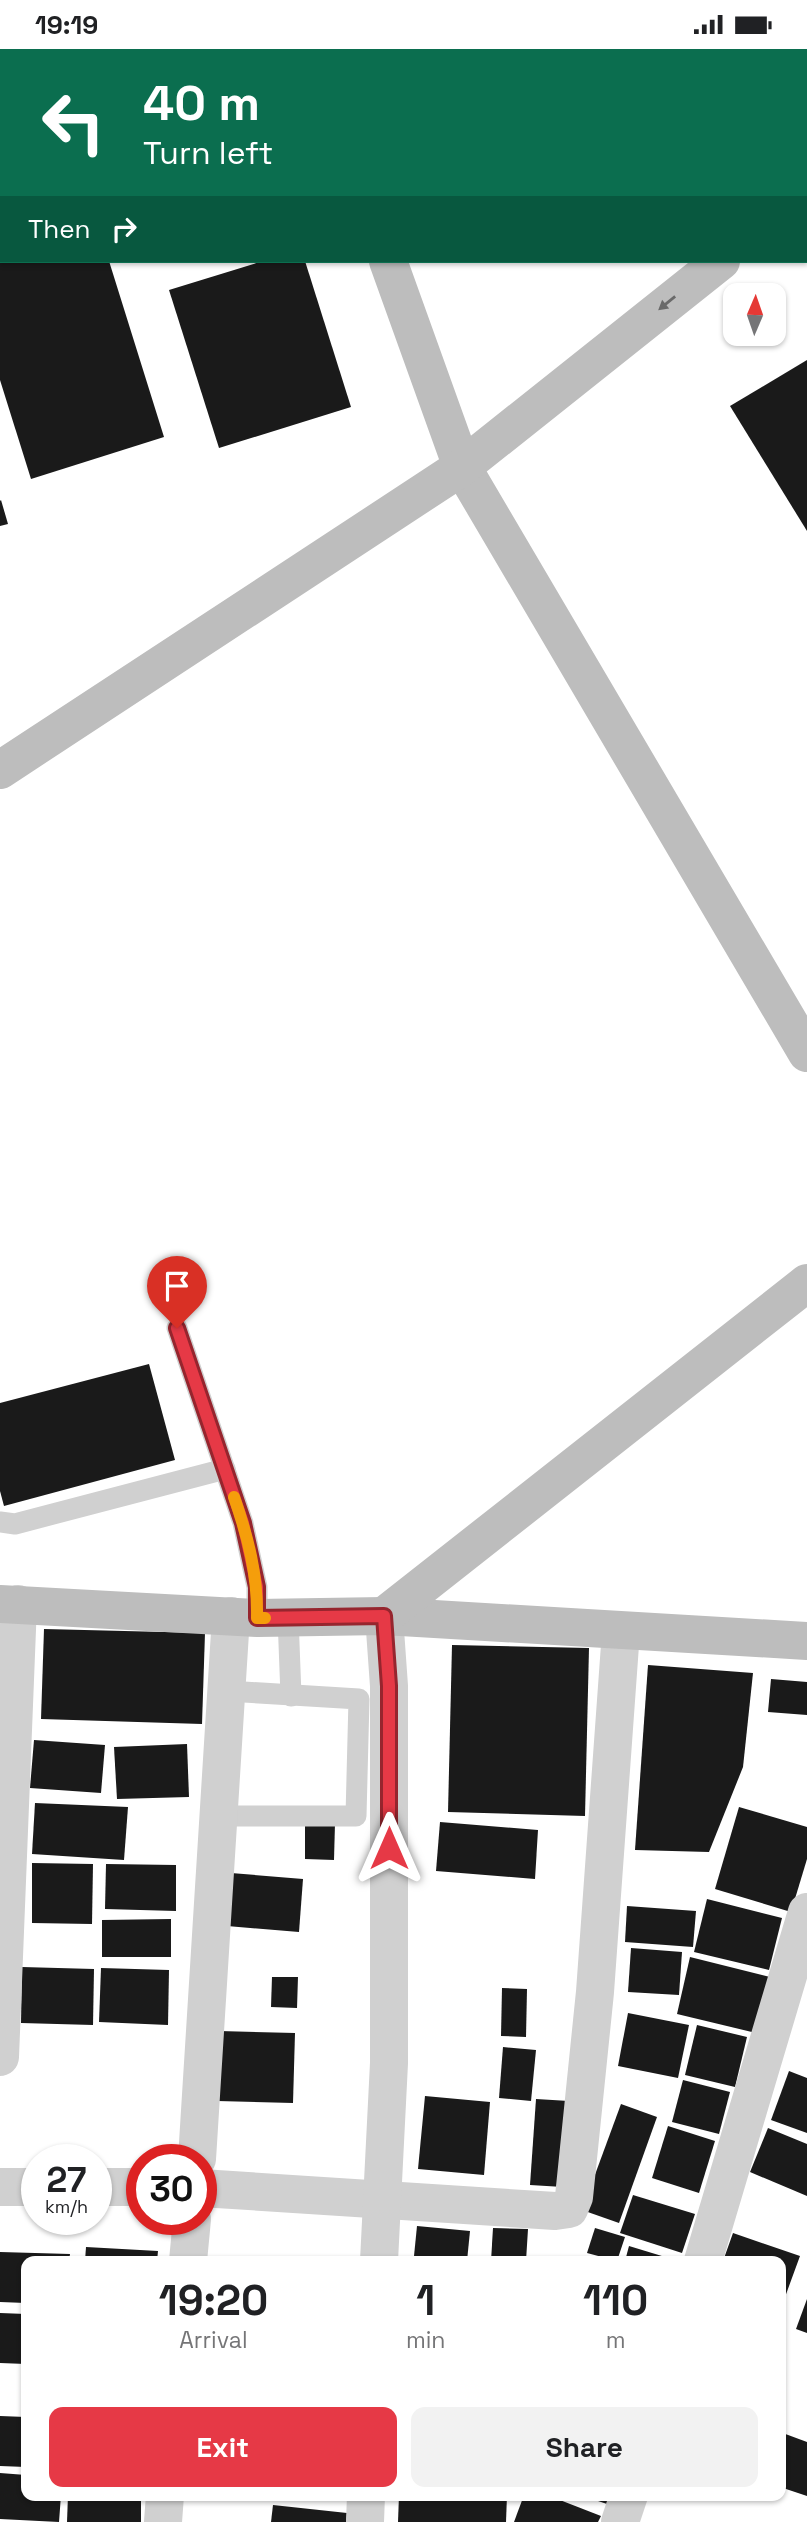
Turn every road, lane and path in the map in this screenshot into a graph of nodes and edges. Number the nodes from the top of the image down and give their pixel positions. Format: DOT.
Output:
graph roads {
  1 [pos="389,263"];
  2 [pos="718,263"];
  3 [pos="462,467"];
  4 [pos="0,770"];
  5 [pos="807,1053"];
  6 [pos="807,1283"];
  7 [pos="177,1328"];
  8 [pos="225,1469"];
  9 [pos="0,1522"];
  10 [pos="9,1604"];
  11 [pos="384,1616"];
  12 [pos="259,1617"];
  13 [pos="621,1631"];
  14 [pos="807,1641"];
  15 [pos="227,1691"];
  16 [pos="291,1696"];
  17 [pos="218,1816"];
  18 [pos="807,1912"];
  19 [pos="0,2057"];
  20 [pos="198,2144"];
  21 [pos="0,2187"];
  22 [pos="21,2187"];
  23 [pos="217,2189"];
  24 [pos="383,2199"];
  25 [pos="190,2235"];
  26 [pos="188,2256"];
  27 [pos="379,2256"];
  28 [pos="704,2256"];
  29 [pos="165,2501"];
  30 [pos="366,2501"];
  31 [pos="627,2501"];
  32 [pos="163,2522"];
  33 [pos="365,2522"];
  34 [pos="620,2522"];
  1 -- 3 [label="street"];
  2 -- 3 [label="street, one-way"];
  3 -- 4 [label="street"];
  3 -- 5 [label="street"];
  6 -- 11 [label="street"];
  7 -- 8 [label="lane"];
  8 -- 9 [label="lane"];
  8 -- 12 [label="lane"];
  10 -- 12 [label="street"];
  10 -- 19 [label="street"];
  11 -- 12 [label="street"];
  11 -- 13 [label="street"];
  11 -- 24 [label="street"];
  12 -- 15 [label="street"];
  12 -- 16 [label="lane"];
  13 -- 14 [label="street"];
  13 -- 24 [label="street"];
  15 -- 16 [label="lane"];
  15 -- 17 [label="street"];
  16 -- 17 [label="lane"];
  17 -- 20 [label="street"];
  18 -- 28 [label="street"];
  21 -- 22 [label="street"];
  23 -- 24 [label="street"];
  24 -- 27 [label="street"];
  25 -- 26 [label="street"];
  29 -- 32 [label="street"];
  30 -- 33 [label="street"];
  31 -- 34 [label="street"];
}
